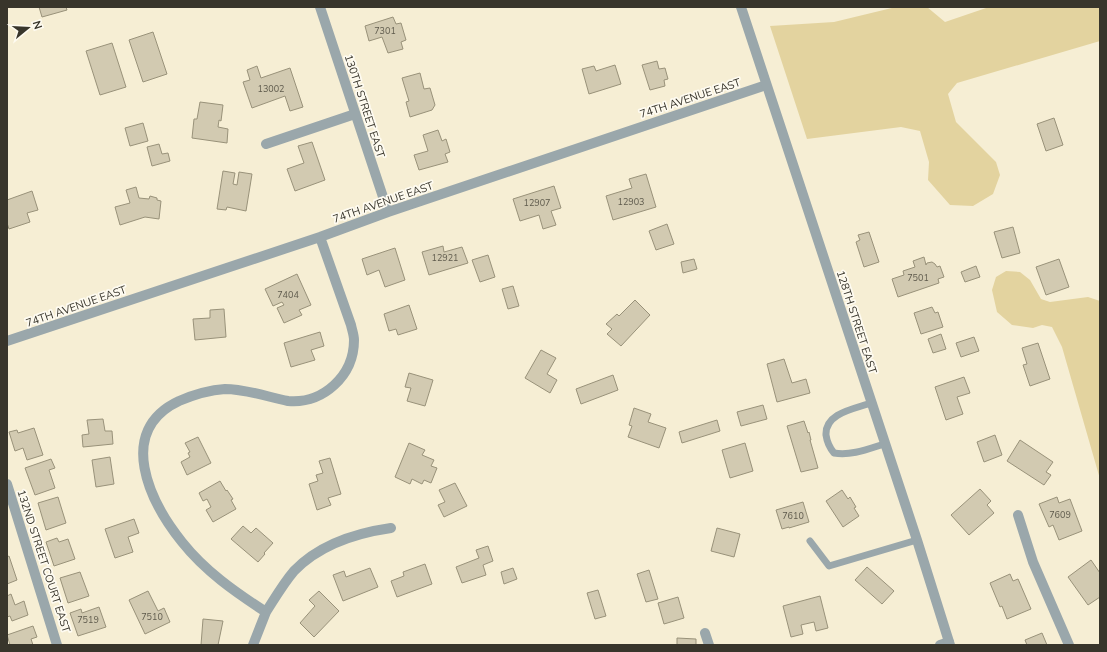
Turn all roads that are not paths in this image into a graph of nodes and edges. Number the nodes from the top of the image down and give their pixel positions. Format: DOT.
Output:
graph roads {
  1 [pos="320,7"];
  2 [pos="741,7"];
  3 [pos="766,85"];
  4 [pos="355,114"];
  5 [pos="266,144"];
  6 [pos="388,212"];
  7 [pos="320,237"];
  8 [pos="7,342"];
  9 [pos="871,403"];
  10 [pos="884,444"];
  11 [pos="7,484"];
  12 [pos="1018,515"];
  13 [pos="391,528"];
  14 [pos="917,540"];
  15 [pos="810,541"];
  16 [pos="266,612"];
  17 [pos="705,633"];
  18 [pos="946,644"];
  19 [pos="57,645"];
  20 [pos="253,645"];
  21 [pos="709,645"];
  22 [pos="1069,645"];
  1 -- 4 [label="street, 130TH STREET EAST"];
  2 -- 3 [label="street, 128TH STREET EAST"];
  3 -- 6 [label="street, 74TH AVENUE EAST"];
  3 -- 9 [label="street, 128TH STREET EAST"];
  4 -- 5 [label="street"];
  4 -- 6 [label="street, 130TH STREET EAST"];
  6 -- 7 [label="street, 74TH AVENUE EAST"];
  7 -- 8 [label="street, 74TH AVENUE EAST"];
  7 -- 16 [label="street"];
  9 -- 10 [label="street, 128TH STREET EAST"];
  9 -- 10 [label="lane"];
  10 -- 14 [label="street, 128TH STREET EAST"];
  11 -- 19 [label="street, 132ND STREET COURT EAST"];
  12 -- 22 [label="street"];
  13 -- 16 [label="street"];
  14 -- 15 [label="lane"];
  14 -- 18 [label="street, 128TH STREET EAST"];
  16 -- 20 [label="street"];
  17 -- 21 [label="street"];
}
